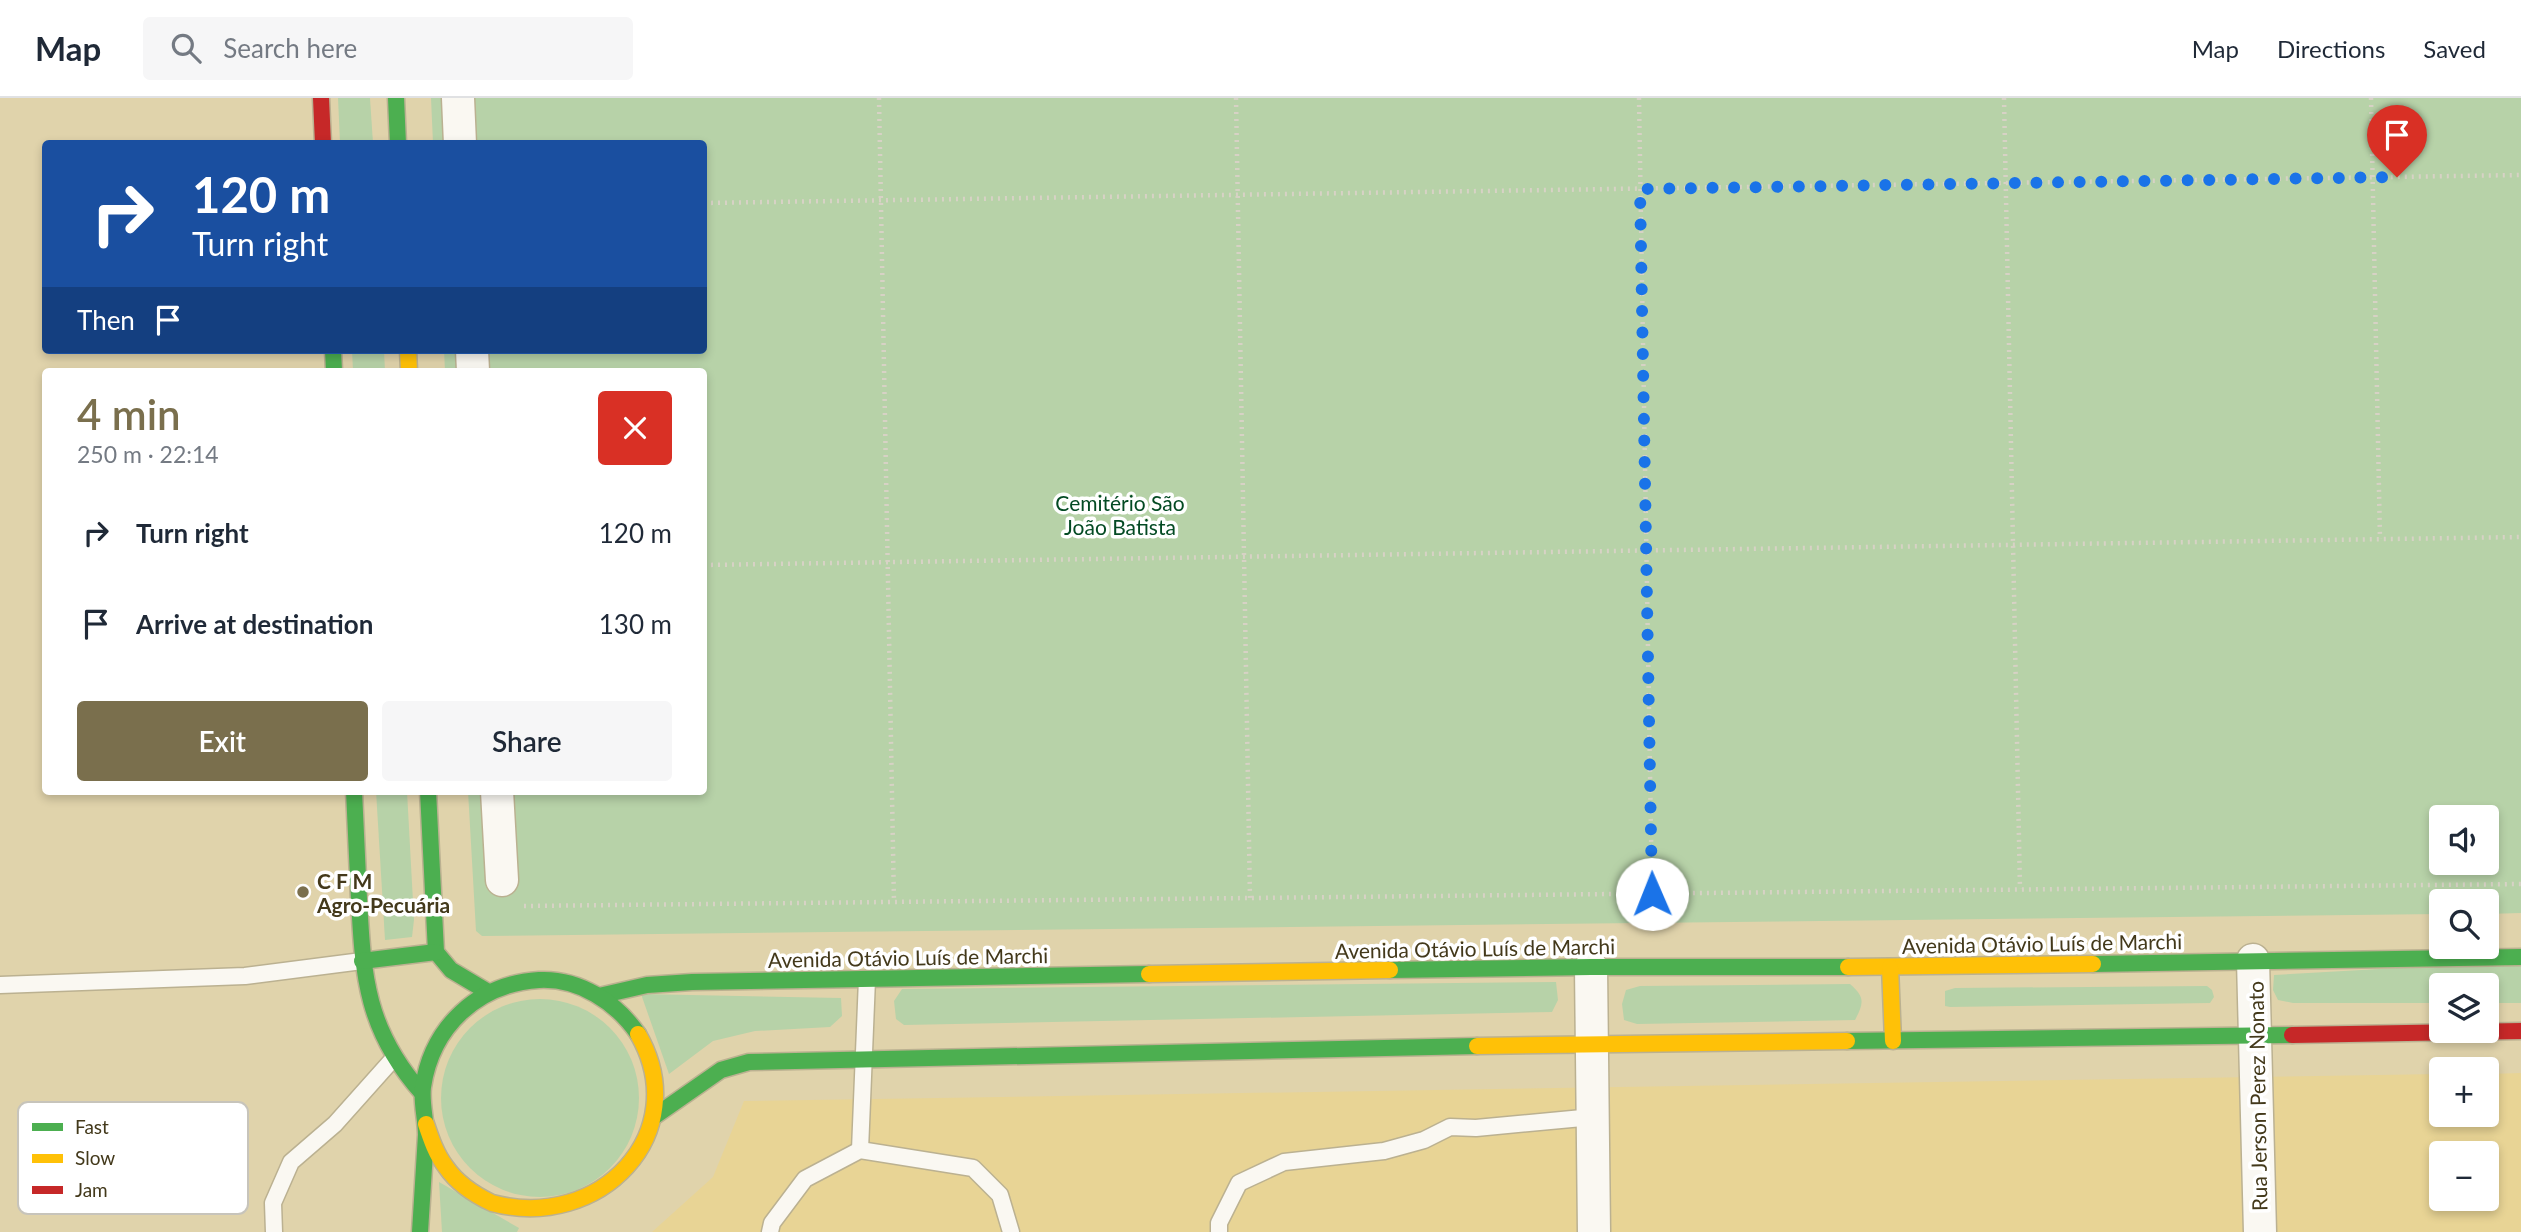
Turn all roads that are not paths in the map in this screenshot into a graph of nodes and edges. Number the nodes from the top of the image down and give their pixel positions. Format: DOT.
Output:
graph roads {
  1 [pos="321,98"];
  2 [pos="396,98"];
  3 [pos="458,98"];
  4 [pos="323,140"];
  5 [pos="398,140"];
  6 [pos="460,140"];
  7 [pos="354,795"];
  8 [pos="428,795"];
  9 [pos="497,795"];
  10 [pos="502,880"];
  11 [pos="436,952"];
  12 [pos="2521,957"];
  13 [pos="2253,960"];
  14 [pos="362,961"];
  15 [pos="1591,967"];
  16 [pos="1890,967"];
  17 [pos="867,979"];
  18 [pos="0,985"];
  19 [pos="488,992"];
  20 [pos="599,996"];
  21 [pos="2521,1031"];
  22 [pos="2256,1034"];
  23 [pos="1893,1041"];
  24 [pos="1592,1043"];
  25 [pos="393,1059"];
  26 [pos="864,1061"];
  27 [pos="422,1093"];
  28 [pos="655,1115"];
  29 [pos="1593,1117"];
  30 [pos="426,1124"];
  31 [pos="860,1150"];
  32 [pos="579,1208"];
  33 [pos="562,1222"];
  34 [pos="274,1232"];
  35 [pos="420,1232"];
  36 [pos="770,1232"];
  37 [pos="1011,1232"];
  38 [pos="1219,1232"];
  39 [pos="1594,1232"];
  40 [pos="2260,1232"];
  1 -- 4 [label="main road"];
  2 -- 5 [label="main road"];
  3 -- 6 [label="street"];
  7 -- 14 [label="main road"];
  8 -- 11 [label="main road"];
  9 -- 10 [label="street"];
  11 -- 14 [label="main road"];
  11 -- 19 [label="main road"];
  12 -- 13 [label="main road, Avenida Otávio Luís de Marchi"];
  13 -- 16 [label="main road, Avenida Otávio Luís de Marchi"];
  13 -- 22 [label="street, Rua Jerson Perez Nonato"];
  14 -- 18 [label="lane"];
  14 -- 25 [label="main road"];
  15 -- 16 [label="main road, Avenida Otávio Luís de Marchi"];
  15 -- 17 [label="main road, Avenida Otávio Luís de Marchi"];
  15 -- 24 [label="street"];
  16 -- 23 [label="main road"];
  17 -- 20 [label="main road, Avenida Otávio Luís de Marchi"];
  17 -- 26 [label="lane"];
  19 -- 20 [label="main road"];
  19 -- 27 [label="main road"];
  20 -- 28 [label="main road"];
  21 -- 22 [label="main road"];
  22 -- 23 [label="main road"];
  22 -- 40 [label="street, Rua Jerson Perez Nonato"];
  23 -- 24 [label="main road"];
  24 -- 26 [label="main road"];
  24 -- 29 [label="street"];
  25 -- 27 [label="main road"];
  25 -- 34 [label="lane"];
  26 -- 28 [label="main road"];
  26 -- 31 [label="lane"];
  27 -- 30 [label="main road"];
  28 -- 32 [label="main road"];
  29 -- 38 [label="lane"];
  29 -- 39 [label="street"];
  30 -- 32 [label="main road"];
  30 -- 35 [label="main road"];
  31 -- 36 [label="lane"];
  31 -- 37 [label="lane"];
  32 -- 33 [label="main road"];
}
